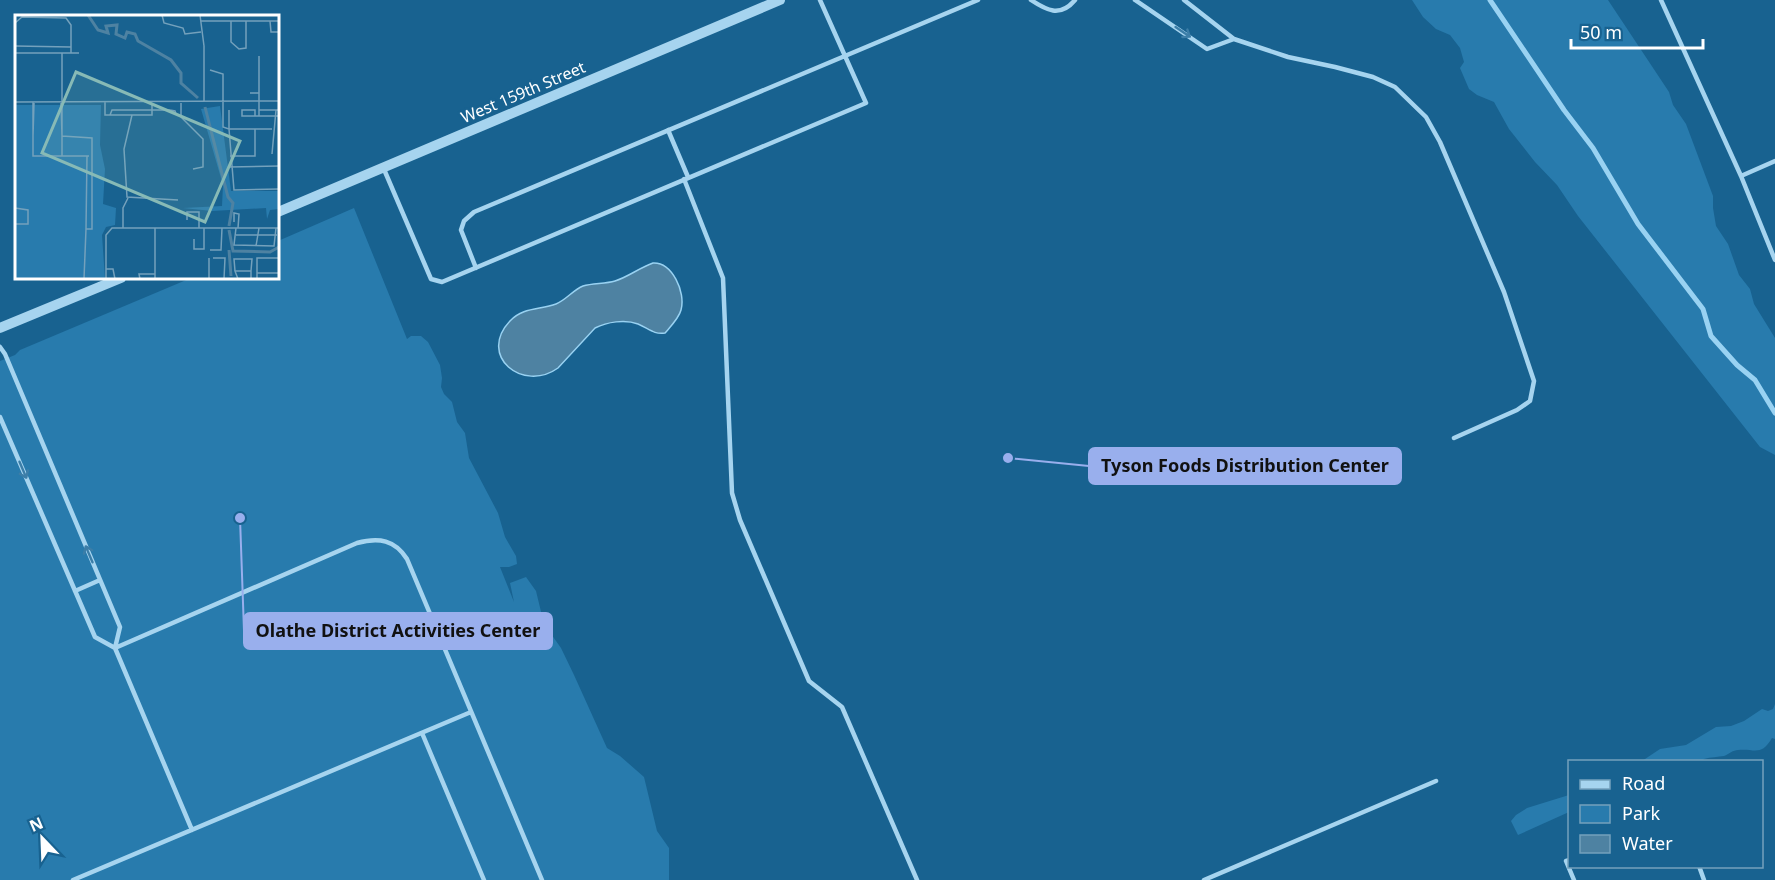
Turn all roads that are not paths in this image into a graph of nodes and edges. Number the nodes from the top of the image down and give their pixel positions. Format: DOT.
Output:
graph roads {
  1 [pos="780,0"];
  2 [pos="820,0"];
  3 [pos="978,0"];
  4 [pos="1030,0"];
  5 [pos="1075,0"];
  6 [pos="1135,0"];
  7 [pos="1184,0"];
  8 [pos="1661,0"];
  9 [pos="1234,39"];
  10 [pos="845,56"];
  11 [pos="668,130"];
  12 [pos="1775,161"];
  13 [pos="383,167"];
  14 [pos="1741,176"];
  15 [pos="686,178"];
  16 [pos="279,212"];
  17 [pos="1775,260"];
  18 [pos="476,268"];
  19 [pos="119,279"];
  20 [pos="0,328"];
  21 [pos="0,347"];
  22 [pos="0,417"];
  23 [pos="1454,438"];
  24 [pos="100,580"];
  25 [pos="75,591"];
  26 [pos="115,648"];
  27 [pos="471,712"];
  28 [pos="422,733"];
  29 [pos="1436,782"];
  30 [pos="192,830"];
  31 [pos="74,880"];
  32 [pos="484,880"];
  33 [pos="542,880"];
  34 [pos="917,880"];
  35 [pos="1204,880"];
  1 -- 13 [label="street, West 159th Street"];
  2 -- 10 [label="lane"];
  3 -- 10 [label="lane"];
  4 -- 5 [label="lane"];
  6 -- 9 [label="lane, one-way"];
  7 -- 9 [label="lane"];
  8 -- 14 [label="lane"];
  9 -- 23 [label="lane"];
  10 -- 11 [label="lane"];
  10 -- 15 [label="lane"];
  11 -- 15 [label="lane"];
  11 -- 18 [label="lane"];
  12 -- 14 [label="lane"];
  13 -- 16 [label="street, West 159th Street"];
  13 -- 18 [label="lane"];
  14 -- 17 [label="lane"];
  15 -- 18 [label="lane"];
  15 -- 34 [label="lane"];
  19 -- 20 [label="street"];
  24 -- 21 [label="lane, one-way"];
  22 -- 25 [label="lane, one-way"];
  24 -- 25 [label="lane"];
  24 -- 26 [label="lane"];
  25 -- 26 [label="lane"];
  26 -- 27 [label="lane"];
  26 -- 30 [label="lane"];
  27 -- 28 [label="lane"];
  27 -- 33 [label="lane"];
  28 -- 30 [label="lane"];
  28 -- 32 [label="lane"];
  29 -- 35 [label="lane"];
  30 -- 31 [label="lane"];
}
